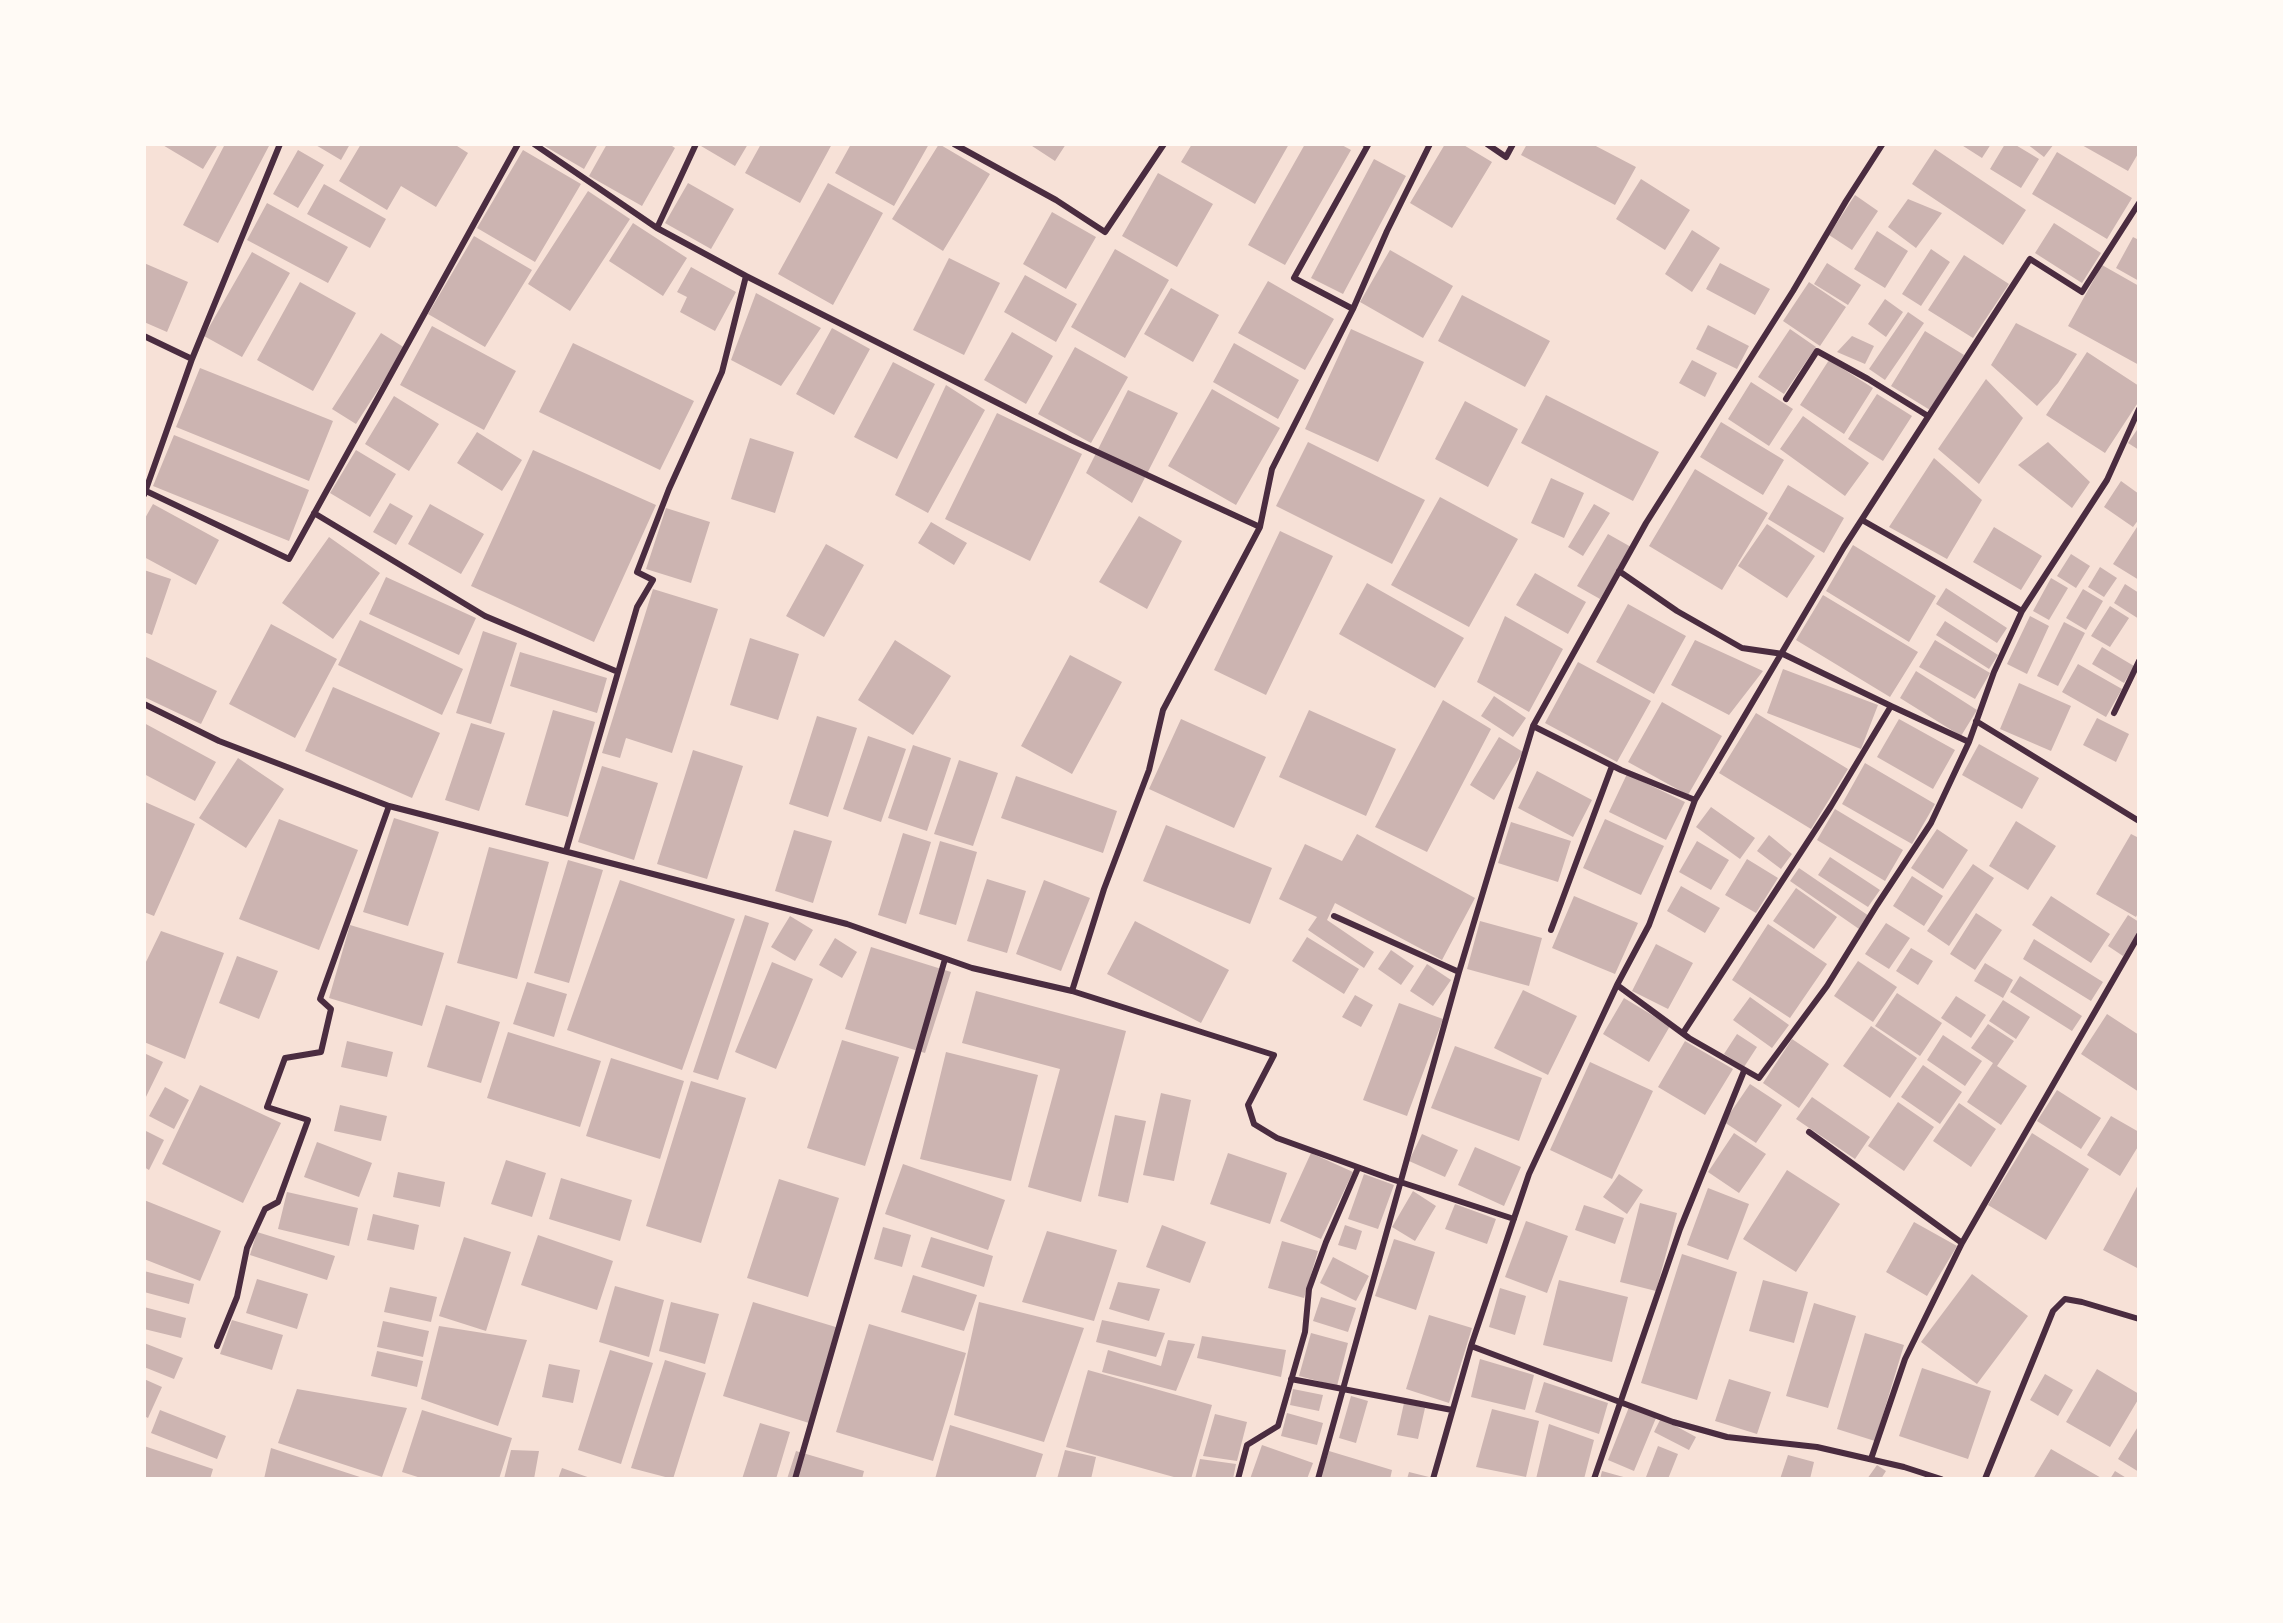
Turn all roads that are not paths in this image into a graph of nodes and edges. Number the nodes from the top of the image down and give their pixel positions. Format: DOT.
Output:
graph roads {
  1 [pos="280,144"];
  2 [pos="518,144"];
  3 [pos="534,144"];
  4 [pos="696,144"];
  5 [pos="954,144"];
  6 [pos="1164,144"];
  7 [pos="1365,144"];
  8 [pos="1430,144"];
  9 [pos="1487,144"];
  10 [pos="1513,144"];
  11 [pos="1880,144"];
  12 [pos="2139,203"];
  13 [pos="657,228"];
  14 [pos="746,276"];
  15 [pos="1353,309"];
  16 [pos="144,336"];
  17 [pos="192,359"];
  18 [pos="1786,399"];
  19 [pos="2139,409"];
  20 [pos="1928,416"];
  21 [pos="145,493"];
  22 [pos="314,513"];
  23 [pos="1862,520"];
  24 [pos="1260,527"];
  25 [pos="1619,571"];
  26 [pos="2022,611"];
  27 [pos="1783,654"];
  28 [pos="2139,661"];
  29 [pos="618,672"];
  30 [pos="144,704"];
  31 [pos="1891,706"];
  32 [pos="2114,712"];
  33 [pos="1976,721"];
  34 [pos="1533,726"];
  35 [pos="1969,742"];
  36 [pos="1612,766"];
  37 [pos="1695,800"];
  38 [pos="389,806"];
  39 [pos="2139,821"];
  40 [pos="566,851"];
  41 [pos="1334,916"];
  42 [pos="1551,930"];
  43 [pos="2139,935"];
  44 [pos="945,959"];
  45 [pos="1460,972"];
  46 [pos="1617,985"];
  47 [pos="1072,991"];
  48 [pos="1683,1033"];
  49 [pos="1744,1071"];
  50 [pos="1809,1132"];
  51 [pos="1358,1168"];
  52 [pos="1400,1182"];
  53 [pos="1514,1219"];
  54 [pos="1962,1243"];
  55 [pos="2139,1319"];
  56 [pos="217,1346"];
  57 [pos="1471,1346"];
  58 [pos="1291,1379"];
  59 [pos="1343,1388"];
  60 [pos="1621,1401"];
  61 [pos="1452,1410"];
  62 [pos="1872,1459"];
  63 [pos="795,1479"];
  64 [pos="1238,1479"];
  65 [pos="1318,1479"];
  66 [pos="1433,1479"];
  67 [pos="1594,1479"];
  68 [pos="1941,1479"];
  69 [pos="1985,1479"];
  1 -- 17 [label="street"];
  2 -- 22 [label="street"];
  3 -- 13 [label="street"];
  4 -- 13 [label="street"];
  5 -- 6 [label="street"];
  7 -- 15 [label="street"];
  8 -- 15 [label="street"];
  9 -- 10 [label="street"];
  11 -- 25 [label="street"];
  12 -- 20 [label="street"];
  13 -- 14 [label="street"];
  14 -- 24 [label="street"];
  14 -- 29 [label="street"];
  15 -- 24 [label="street"];
  16 -- 17 [label="street"];
  17 -- 21 [label="street"];
  18 -- 20 [label="street"];
  19 -- 26 [label="street"];
  20 -- 23 [label="street"];
  21 -- 22 [label="street"];
  22 -- 29 [label="street"];
  23 -- 26 [label="street"];
  23 -- 27 [label="street"];
  24 -- 47 [label="street"];
  25 -- 27 [label="street"];
  25 -- 34 [label="street"];
  26 -- 33 [label="street"];
  27 -- 31 [label="street"];
  27 -- 37 [label="street"];
  28 -- 32 [label="street"];
  29 -- 40 [label="street"];
  30 -- 38 [label="street"];
  31 -- 35 [label="street"];
  31 -- 48 [label="street"];
  33 -- 35 [label="street"];
  33 -- 39 [label="street"];
  34 -- 36 [label="street"];
  34 -- 45 [label="street"];
  35 -- 49 [label="street"];
  36 -- 37 [label="street"];
  36 -- 42 [label="street"];
  37 -- 46 [label="street"];
  38 -- 40 [label="street"];
  38 -- 56 [label="street"];
  40 -- 44 [label="street"];
  41 -- 45 [label="street"];
  43 -- 54 [label="street"];
  44 -- 47 [label="street"];
  44 -- 63 [label="street"];
  45 -- 52 [label="street"];
  46 -- 48 [label="street"];
  46 -- 53 [label="street"];
  47 -- 51 [label="street"];
  48 -- 49 [label="street"];
  49 -- 60 [label="street"];
  50 -- 54 [label="street"];
  51 -- 52 [label="street"];
  51 -- 58 [label="street"];
  52 -- 53 [label="street"];
  52 -- 59 [label="street"];
  53 -- 57 [label="street"];
  54 -- 62 [label="street"];
  55 -- 69 [label="street"];
  57 -- 60 [label="street"];
  57 -- 61 [label="street"];
  58 -- 59 [label="street"];
  58 -- 64 [label="street"];
  59 -- 61 [label="street"];
  59 -- 65 [label="street"];
  60 -- 62 [label="street"];
  60 -- 67 [label="street"];
  61 -- 66 [label="street"];
  62 -- 68 [label="street"];
}
